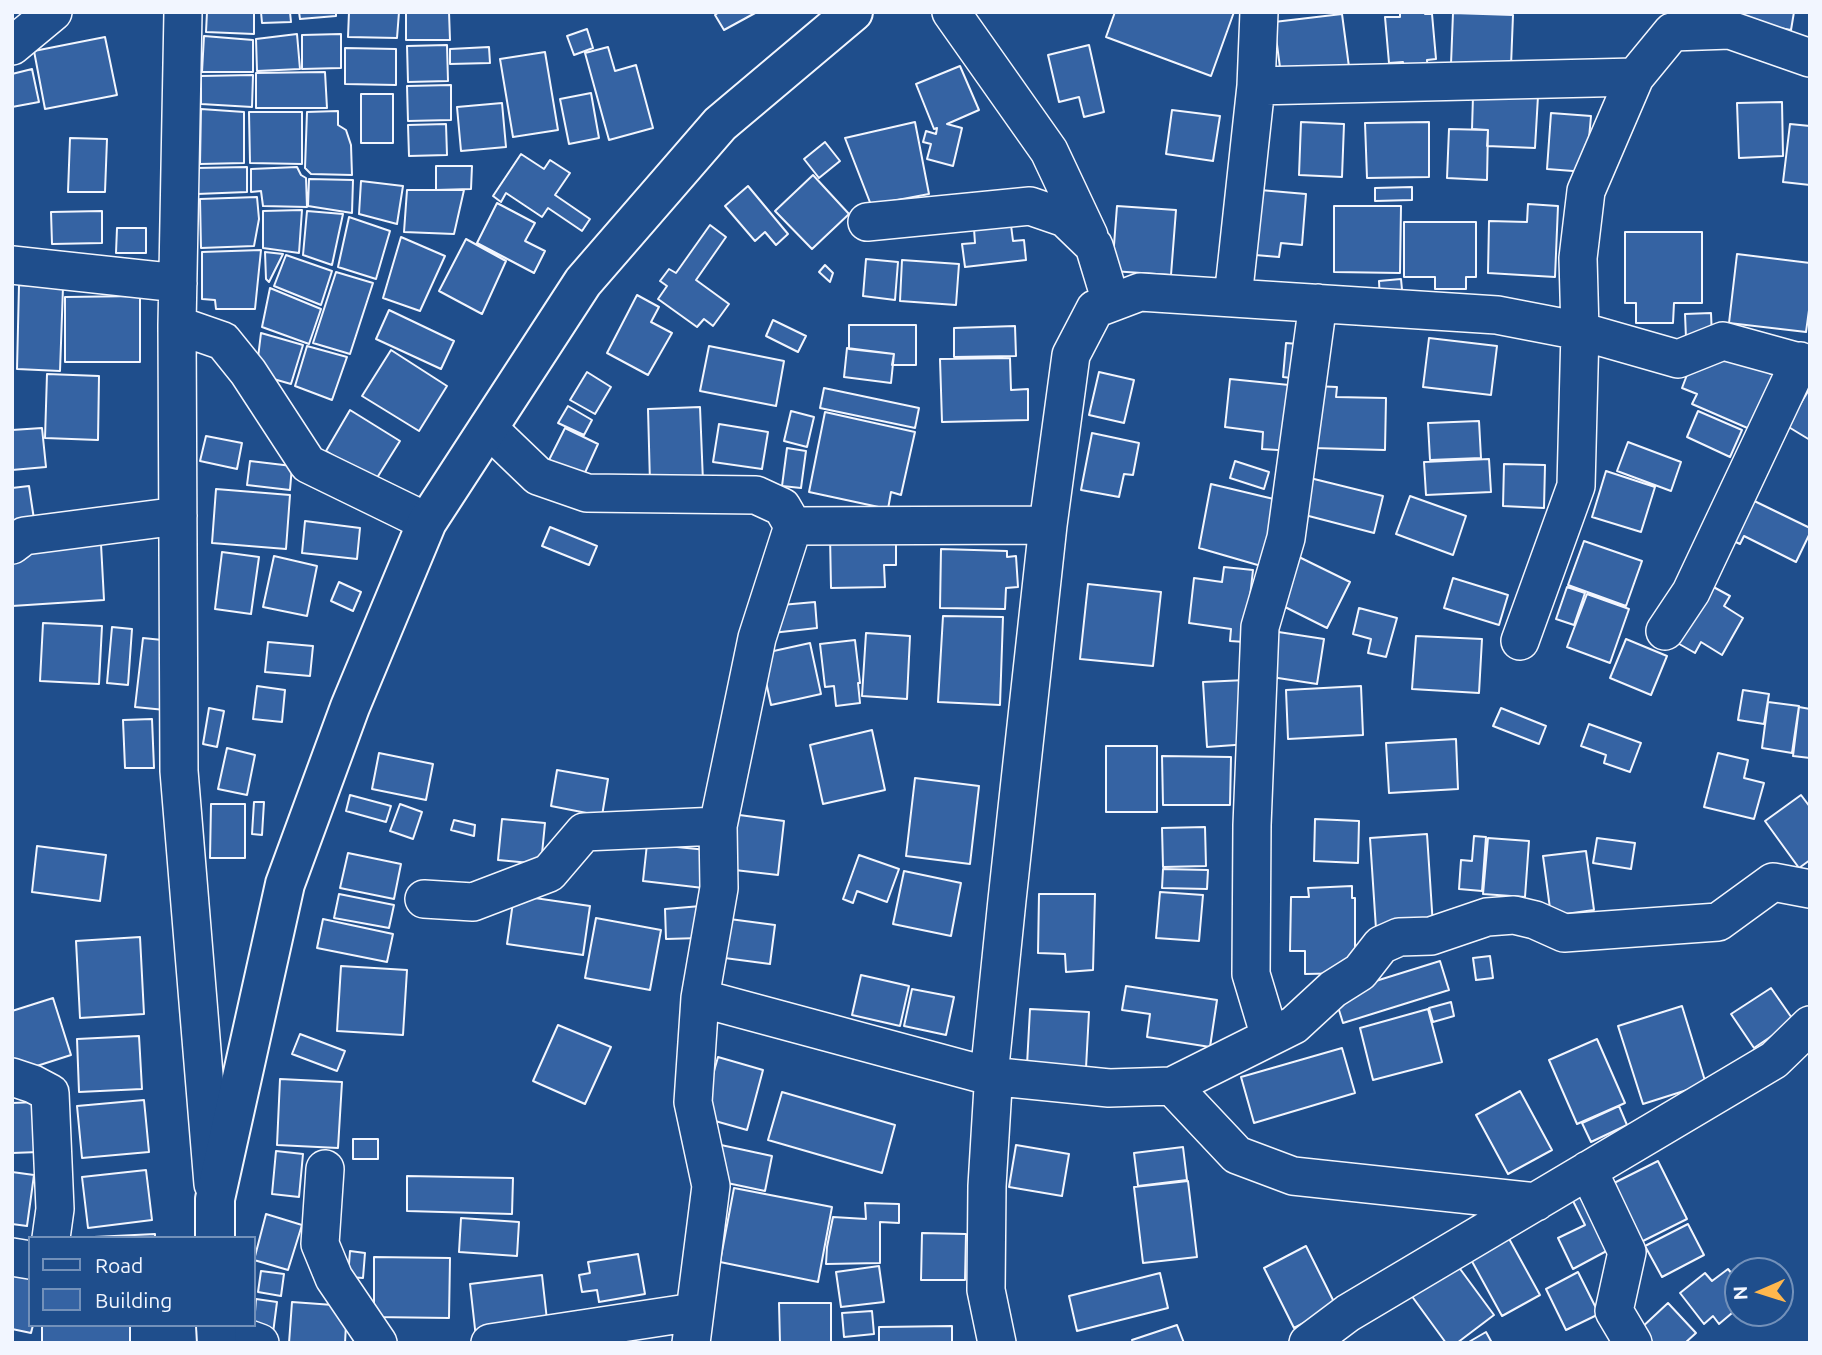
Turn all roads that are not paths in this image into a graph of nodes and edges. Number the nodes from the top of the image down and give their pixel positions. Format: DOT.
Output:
graph roads {
  1 [pos="53,12"];
  2 [pos="183,12"];
  3 [pos="853,12"];
  4 [pos="951,12"];
  5 [pos="1259,12"];
  6 [pos="12,46"];
  7 [pos="1810,58"];
  8 [pos="1634,77"];
  9 [pos="1256,86"];
  10 [pos="866,222"];
  11 [pos="1094,246"];
  12 [pos="12,265"];
  13 [pos="178,283"];
  14 [pos="1233,298"];
  15 [pos="1111,302"];
  16 [pos="1318,303"];
  17 [pos="177,325"];
  18 [pos="1580,331"];
  19 [pos="1805,363"];
  20 [pos="488,428"];
  21 [pos="178,516"];
  22 [pos="427,522"];
  23 [pos="1048,525"];
  24 [pos="793,526"];
  25 [pos="12,545"];
  26 [pos="1665,631"];
  27 [pos="1520,641"];
  28 [pos="718,826"];
  29 [pos="1810,889"];
  30 [pos="424,899"];
  31 [pos="700,998"];
  32 [pos="1810,1025"];
  33 [pos="1270,1037"];
  34 [pos="989,1076"];
  35 [pos="12,1077"];
  36 [pos="1172,1086"];
  37 [pos="325,1168"];
  38 [pos="1588,1170"];
  39 [pos="215,1199"];
  40 [pos="1536,1202"];
  41 [pos="51,1236"];
  42 [pos="215,1236"];
  43 [pos="692,1327"];
  44 [pos="217,1332"];
  45 [pos="260,1343"];
  46 [pos="378,1343"];
  47 [pos="490,1343"];
  48 [pos="997,1343"];
  49 [pos="1308,1343"];
  50 [pos="1633,1343"];
  1 -- 6 [label="street"];
  2 -- 13 [label="street"];
  3 -- 20 [label="main road"];
  4 -- 11 [label="street"];
  5 -- 9 [label="street"];
  7 -- 8 [label="street"];
  8 -- 9 [label="street"];
  8 -- 18 [label="street"];
  9 -- 14 [label="street"];
  10 -- 11 [label="street"];
  11 -- 15 [label="street"];
  12 -- 13 [label="street"];
  13 -- 17 [label="street"];
  14 -- 15 [label="street"];
  14 -- 16 [label="street"];
  15 -- 23 [label="street"];
  16 -- 18 [label="street"];
  16 -- 33 [label="street"];
  17 -- 21 [label="street"];
  17 -- 22 [label="street"];
  18 -- 19 [label="street"];
  18 -- 27 [label="street"];
  19 -- 26 [label="street"];
  20 -- 22 [label="main road"];
  20 -- 24 [label="street"];
  21 -- 25 [label="street"];
  21 -- 39 [label="street"];
  22 -- 39 [label="main road"];
  23 -- 24 [label="street"];
  23 -- 34 [label="street"];
  24 -- 28 [label="street"];
  28 -- 30 [label="street"];
  28 -- 31 [label="street"];
  29 -- 33 [label="street"];
  31 -- 34 [label="street"];
  31 -- 43 [label="street"];
  32 -- 38 [label="street"];
  33 -- 36 [label="street"];
  34 -- 36 [label="street"];
  34 -- 48 [label="street"];
  35 -- 41 [label="street"];
  36 -- 40 [label="street"];
  37 -- 46 [label="street"];
  38 -- 40 [label="street"];
  38 -- 50 [label="street"];
  39 -- 42 [label="main road"];
  40 -- 49 [label="street"];
  43 -- 47 [label="street"];
  44 -- 45 [label="street"];
}
